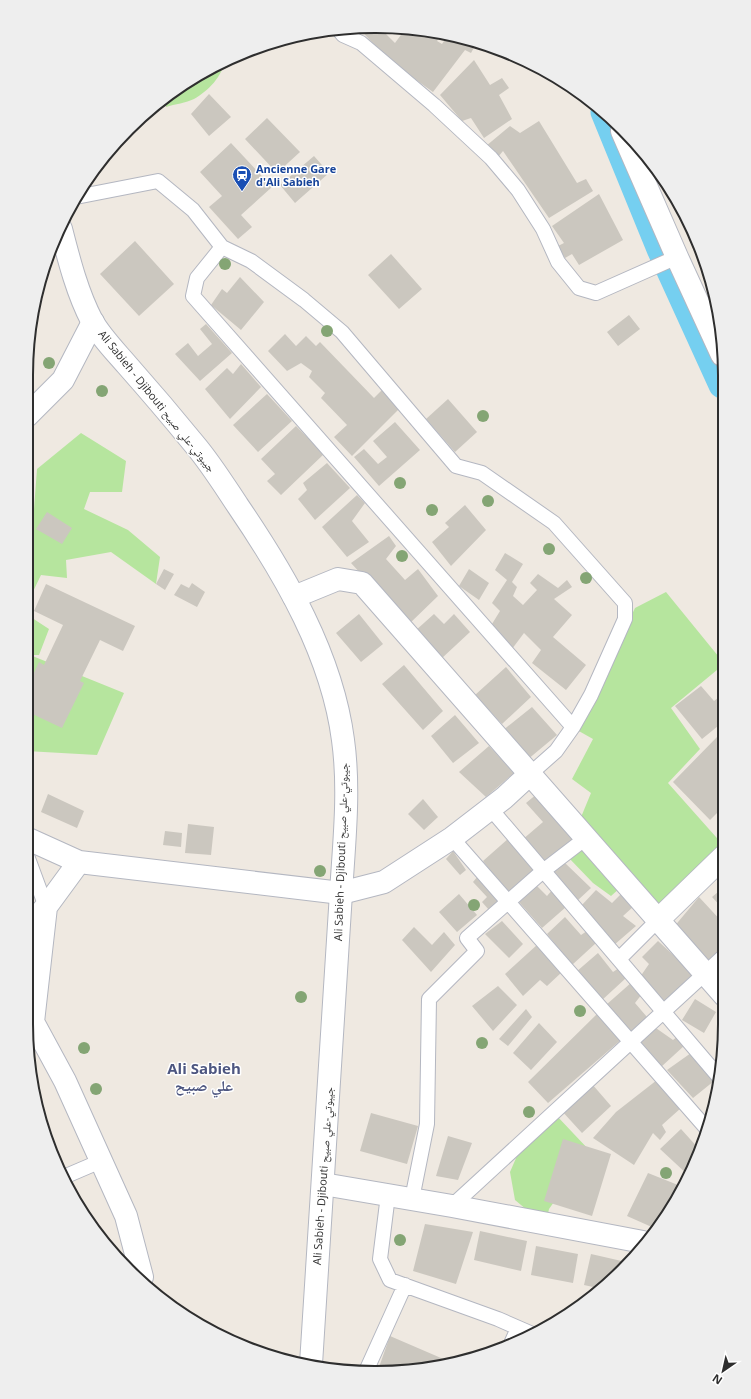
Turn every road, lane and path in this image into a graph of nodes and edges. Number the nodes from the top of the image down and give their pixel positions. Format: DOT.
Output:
graph roads {
  1 [pos="343,35"];
  2 [pos="628,144"];
  3 [pos="85,195"];
  4 [pos="63,235"];
  5 [pos="222,247"];
  6 [pos="677,257"];
  7 [pos="93,322"];
  8 [pos="716,342"];
  9 [pos="33,410"];
  10 [pos="294,598"];
  11 [pos="573,727"];
  12 [pos="530,774"];
  13 [pos="490,808"];
  14 [pos="452,838"];
  15 [pos="586,838"];
  16 [pos="33,841"];
  17 [pos="79,862"];
  18 [pos="718,862"];
  19 [pos="543,871"];
  20 [pos="33,872"];
  21 [pos="341,893"];
  22 [pos="508,902"];
  23 [pos="46,907"];
  24 [pos="658,920"];
  25 [pos="33,921"];
  26 [pos="619,959"];
  27 [pos="718,961"];
  28 [pos="705,973"];
  29 [pos="718,988"];
  30 [pos="33,996"];
  31 [pos="663,1011"];
  32 [pos="33,1022"];
  33 [pos="630,1041"];
  34 [pos="714,1072"];
  35 [pos="703,1124"];
  36 [pos="101,1161"];
  37 [pos="68,1175"];
  38 [pos="323,1184"];
  39 [pos="388,1195"];
  40 [pos="412,1199"];
  41 [pos="452,1206"];
  42 [pos="639,1241"];
  43 [pos="141,1273"];
  44 [pos="405,1285"];
  45 [pos="524,1331"];
  46 [pos="311,1359"];
  47 [pos="369,1366"];
  1 -- 6 [label="lane"];
  2 -- 6 [label="street"];
  3 -- 5 [label="lane"];
  4 -- 7 [label="street, Ali Sabieh - Djibouti جيبوتي-علي صبيح"];
  5 -- 11 [label="lane"];
  5 -- 11 [label="lane"];
  6 -- 8 [label="street"];
  7 -- 9 [label="street"];
  7 -- 10 [label="street, Ali Sabieh - Djibouti جيبوتي-علي صبيح"];
  10 -- 12 [label="street"];
  10 -- 21 [label="street, Ali Sabieh - Djibouti جيبوتي-علي صبيح"];
  11 -- 12 [label="lane"];
  12 -- 13 [label="street"];
  12 -- 15 [label="street"];
  13 -- 14 [label="street"];
  13 -- 19 [label="lane"];
  14 -- 21 [label="street"];
  14 -- 22 [label="lane"];
  15 -- 19 [label="lane"];
  15 -- 24 [label="street"];
  16 -- 17 [label="street"];
  17 -- 21 [label="street"];
  17 -- 23 [label="street"];
  18 -- 24 [label="street"];
  19 -- 22 [label="lane"];
  19 -- 26 [label="lane"];
  20 -- 23 [label="lane"];
  21 -- 38 [label="street, Ali Sabieh - Djibouti جيبوتي-علي صبيح"];
  22 -- 33 [label="lane"];
  22 -- 40 [label="lane"];
  23 -- 25 [label="street"];
  23 -- 30 [label="street"];
  24 -- 26 [label="lane"];
  24 -- 28 [label="street"];
  26 -- 31 [label="lane"];
  27 -- 28 [label="lane"];
  28 -- 29 [label="street"];
  28 -- 31 [label="lane"];
  31 -- 33 [label="lane"];
  31 -- 34 [label="lane"];
  32 -- 36 [label="street"];
  33 -- 35 [label="lane"];
  33 -- 41 [label="lane"];
  36 -- 37 [label="lane"];
  36 -- 43 [label="street"];
  38 -- 39 [label="street"];
  38 -- 46 [label="street, Ali Sabieh - Djibouti جيبوتي-علي صبيح"];
  39 -- 40 [label="street"];
  39 -- 44 [label="lane"];
  40 -- 41 [label="street"];
  41 -- 42 [label="street"];
  44 -- 45 [label="lane"];
  44 -- 47 [label="lane"];
}
